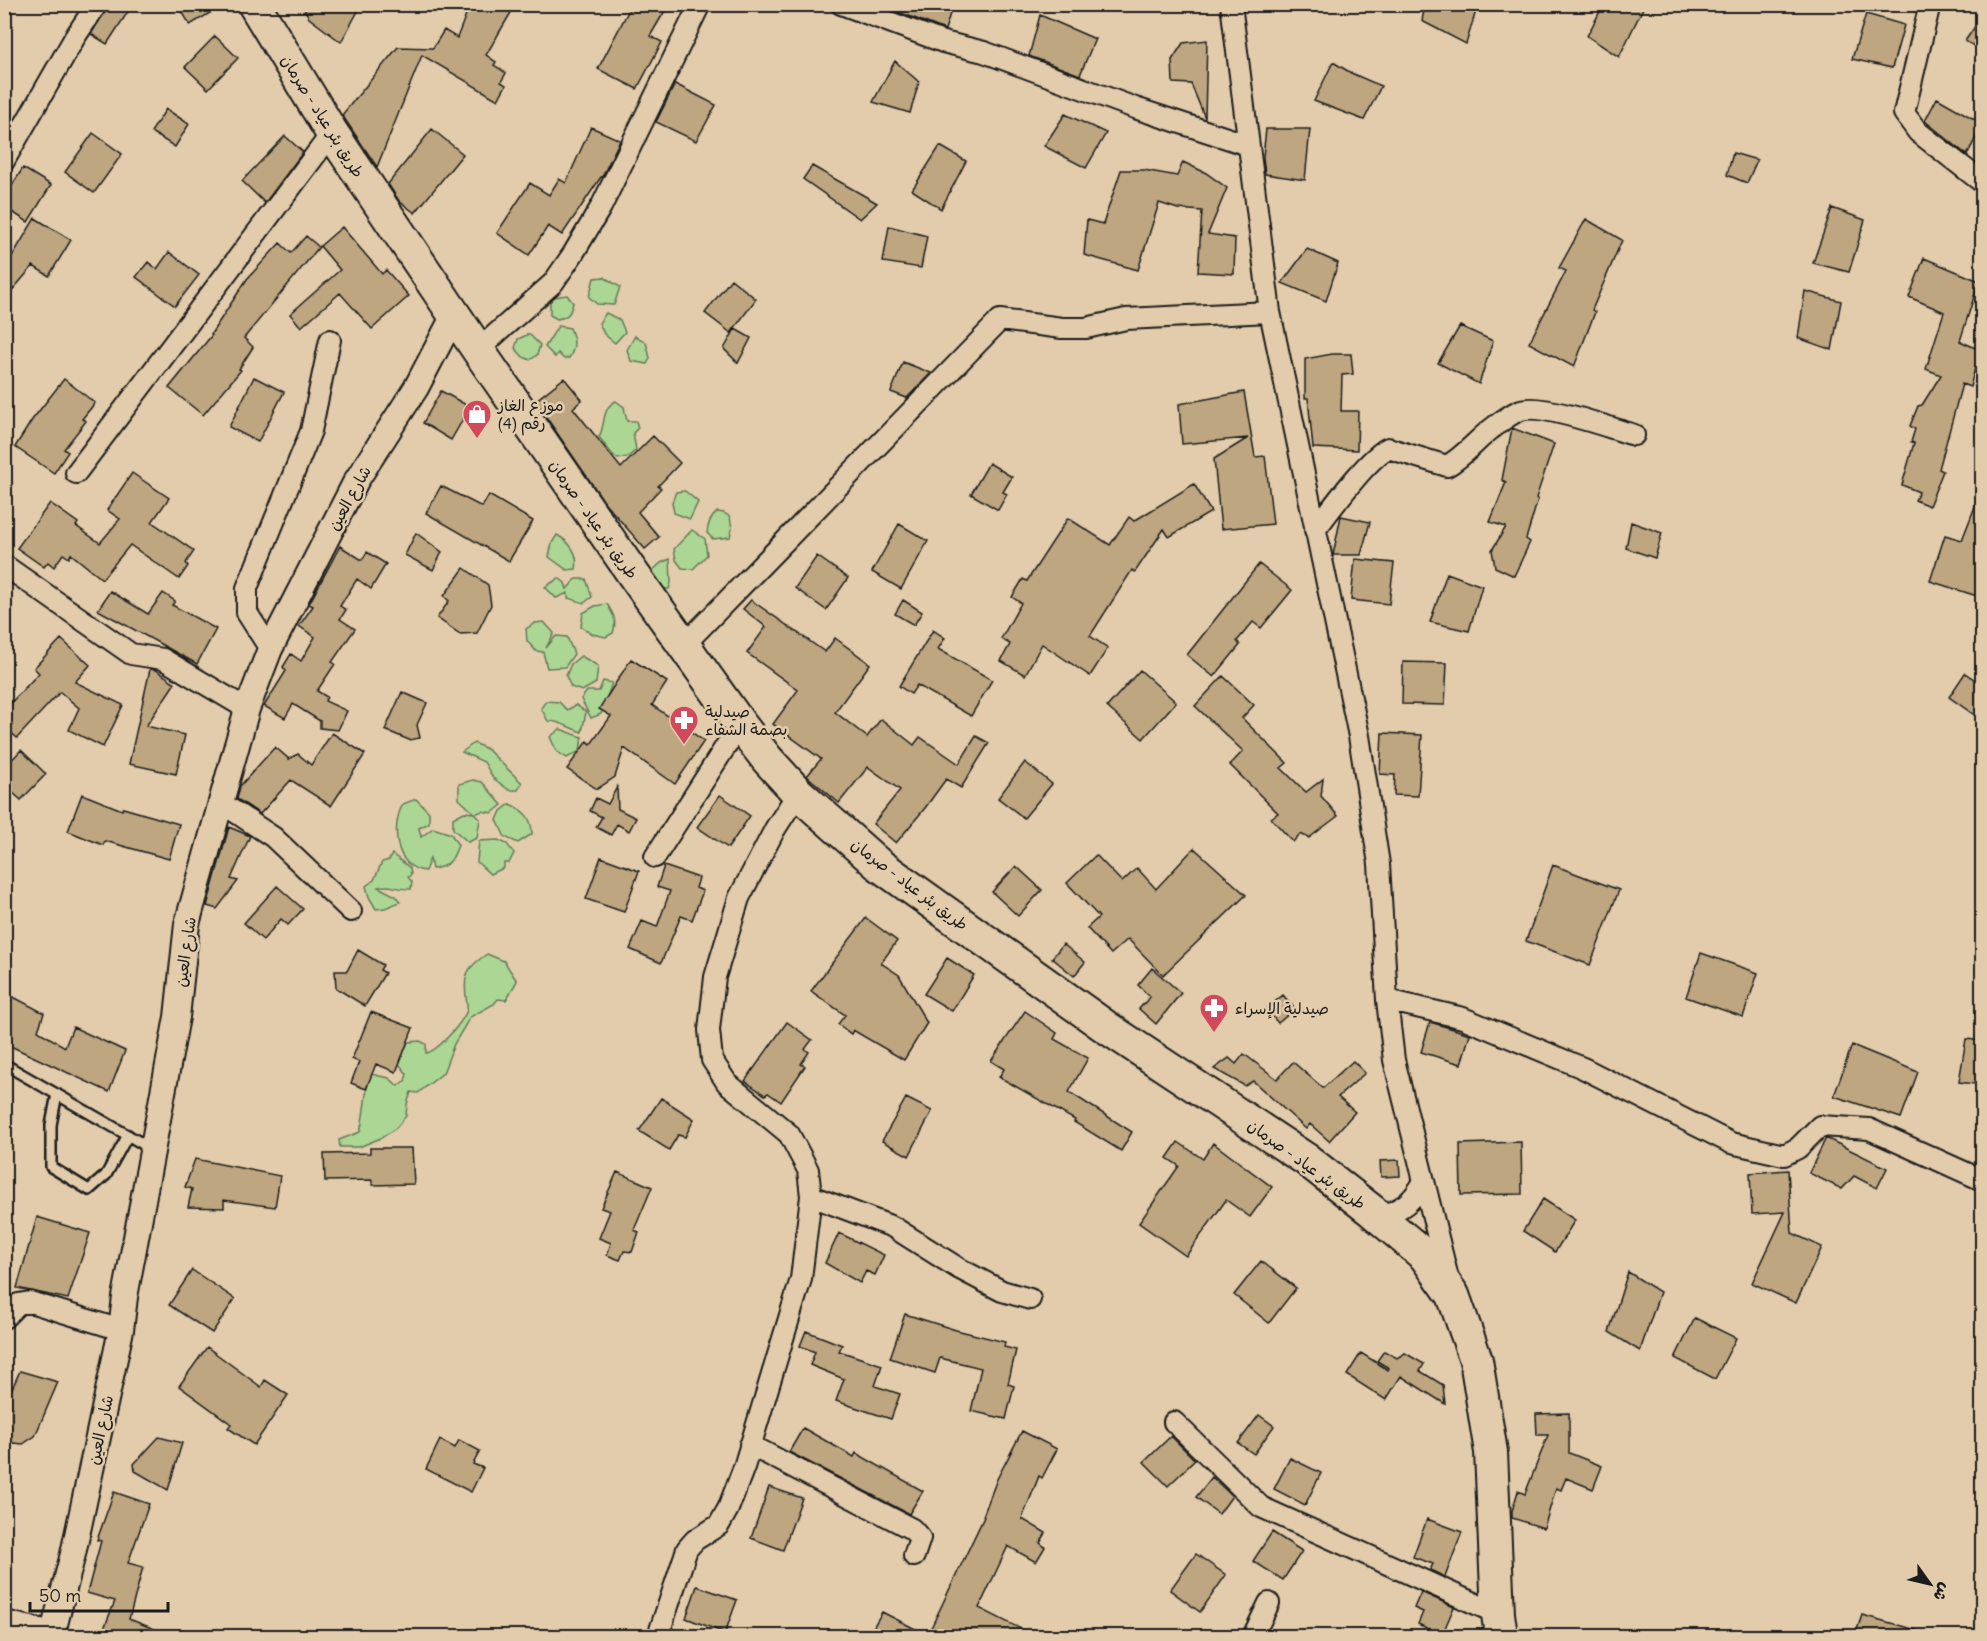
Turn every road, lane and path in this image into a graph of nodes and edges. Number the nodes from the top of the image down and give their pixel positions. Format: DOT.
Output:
graph roads {
  1 [pos="97,4"];
  2 [pos="254,4"];
  3 [pos="700,4"];
  4 [pos="841,4"];
  5 [pos="1231,4"];
  6 [pos="1930,4"];
  7 [pos="332,133"];
  8 [pos="1248,145"];
  9 [pos="4,161"];
  10 [pos="1983,183"];
  11 [pos="1270,312"];
  12 [pos="454,315"];
  13 [pos="330,340"];
  14 [pos="477,350"];
  15 [pos="1634,435"];
  16 [pos="76,473"];
  17 [pos="1315,530"];
  18 [pos="4,565"];
  19 [pos="684,645"];
  20 [pos="270,649"];
  21 [pos="247,709"];
  22 [pos="740,724"];
  23 [pos="798,793"];
  24 [pos="220,802"];
  25 [pos="655,857"];
  26 [pos="351,911"];
  27 [pos="1387,1000"];
  28 [pos="4,1065"];
  29 [pos="57,1094"];
  30 [pos="128,1134"];
  31 [pos="152,1149"];
  32 [pos="1983,1180"];
  33 [pos="1424,1181"];
  34 [pos="811,1196"];
  35 [pos="1379,1217"];
  36 [pos="1453,1295"];
  37 [pos="1029,1299"];
  38 [pos="4,1318"];
  39 [pos="121,1330"];
  40 [pos="1174,1422"];
  41 [pos="750,1445"];
  42 [pos="914,1556"];
  43 [pos="1269,1604"];
  44 [pos="4,1621"];
  45 [pos="1499,1625"];
  46 [pos="53,1634"];
  47 [pos="658,1636"];
  48 [pos="1253,1636"];
  1 -- 9 [label="street"];
  2 -- 7 [label="highway, طريق بئر عياد - صرمان"];
  3 -- 14 [label="street"];
  4 -- 8 [label="street"];
  5 -- 8 [label="street"];
  6 -- 10 [label="street"];
  7 -- 12 [label="highway, طريق بئر عياد - صرمان"];
  7 -- 16 [label="street"];
  8 -- 11 [label="street"];
  11 -- 17 [label="street"];
  11 -- 19 [label="street"];
  12 -- 14 [label="highway, طريق بئر عياد - صرمان"];
  12 -- 20 [label="street, شارع العين"];
  13 -- 20 [label="street"];
  14 -- 19 [label="highway, طريق بئر عياد - صرمان"];
  15 -- 17 [label="street"];
  17 -- 27 [label="street"];
  18 -- 21 [label="street"];
  19 -- 22 [label="highway, طريق بئر عياد - صرمان"];
  20 -- 21 [label="street, شارع العين"];
  21 -- 24 [label="street, شارع العين"];
  22 -- 23 [label="highway, طريق بئر عياد - صرمان"];
  22 -- 25 [label="street"];
  23 -- 34 [label="street"];
  23 -- 35 [label="highway, طريق بئر عياد - صرمان"];
  24 -- 26 [label="street"];
  24 -- 31 [label="street, شارع العين"];
  27 -- 32 [label="street"];
  27 -- 33 [label="street"];
  28 -- 29 [label="lane"];
  29 -- 30 [label="lane"];
  29 -- 30 [label="lane"];
  30 -- 31 [label="lane"];
  31 -- 39 [label="street, شارع العين"];
  33 -- 35 [label="street"];
  33 -- 36 [label="street"];
  34 -- 37 [label="street"];
  34 -- 41 [label="street"];
  35 -- 36 [label="highway, طريق بئر عياد - صرمان"];
  36 -- 45 [label="highway, طريق بئر عياد - صرمان"];
  38 -- 39 [label="street"];
  39 -- 46 [label="street, شارع العين"];
  40 -- 45 [label="street"];
  41 -- 42 [label="street"];
  41 -- 47 [label="street"];
  43 -- 48 [label="street"];
  44 -- 46 [label="street"];
}
